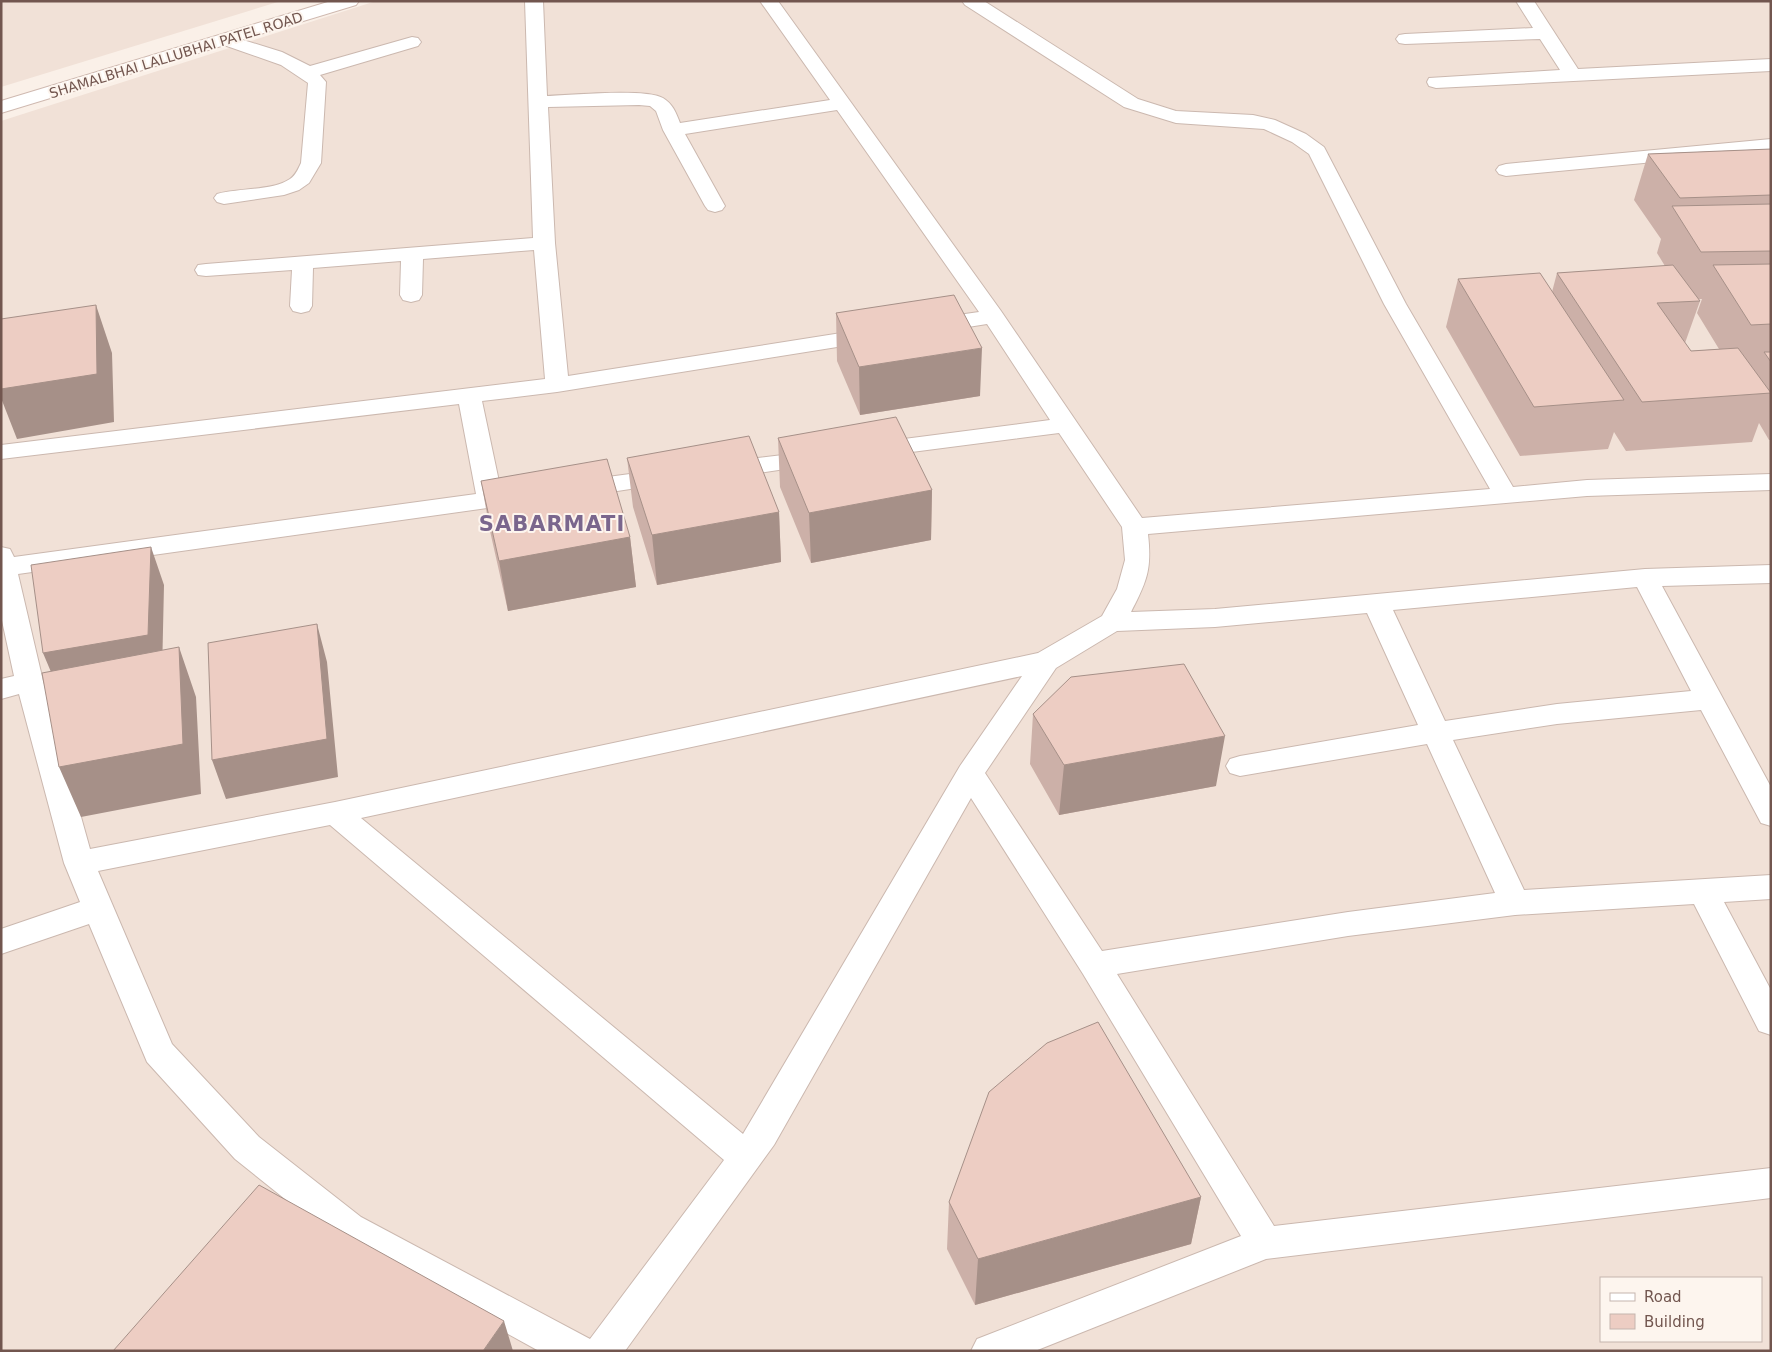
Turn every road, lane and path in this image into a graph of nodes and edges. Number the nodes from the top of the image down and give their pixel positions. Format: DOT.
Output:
graph roads {
  1 [pos="350,1"];
  2 [pos="534,1"];
  3 [pos="769,1"];
  4 [pos="971,1"];
  5 [pos="1525,1"];
  6 [pos="1545,33"];
  7 [pos="1405,39"];
  8 [pos="227,40"];
  9 [pos="412,42"];
  10 [pos="1771,65"];
  11 [pos="308,72"];
  12 [pos="1572,75"];
  13 [pos="1436,82"];
  14 [pos="538,102"];
  15 [pos="842,104"];
  16 [pos="1,107"];
  17 [pos="673,130"];
  18 [pos="1771,145"];
  19 [pos="1506,170"];
  20 [pos="224,198"];
  21 [pos="715,206"];
  22 [pos="544,243"];
  23 [pos="412,253"];
  24 [pos="302,262"];
  25 [pos="206,270"];
  26 [pos="411,295"];
  27 [pos="301,306"];
  28 [pos="993,316"];
  29 [pos="557,385"];
  30 [pos="469,396"];
  31 [pos="1065,425"];
  32 [pos="1,452"];
  33 [pos="1771,482"];
  34 [pos="1506,495"];
  35 [pos="490,500"];
  36 [pos="1135,527"];
  37 [pos="3,561"];
  38 [pos="1771,574"];
  39 [pos="1644,578"];
  40 [pos="1376,603"];
  41 [pos="1112,622"];
  42 [pos="1046,661"];
  43 [pos="29,681"];
  44 [pos="1,689"];
  45 [pos="1709,698"];
  46 [pos="1436,732"];
  47 [pos="1240,766"];
  48 [pos="970,773"];
  49 [pos="335,814"];
  50 [pos="1771,815"];
  51 [pos="79,863"];
  52 [pos="1771,887"];
  53 [pos="1703,892"];
  54 [pos="1515,903"];
  55 [pos="98,908"];
  56 [pos="1,942"];
  57 [pos="1094,965"];
  58 [pos="1771,1022"];
  59 [pos="745,1157"];
  60 [pos="1771,1183"];
  61 [pos="1265,1243"];
  62 [pos="576,1351"];
  63 [pos="603,1351"];
  64 [pos="990,1351"];
  1 -- 8 [label="street, SHAMALBHAI LALLUBHAI PATEL ROAD"];
  2 -- 14 [label="street"];
  3 -- 15 [label="street"];
  4 -- 34 [label="street"];
  5 -- 6 [label="street"];
  6 -- 7 [label="street"];
  6 -- 12 [label="street"];
  8 -- 11 [label="street"];
  8 -- 16 [label="street, SHAMALBHAI LALLUBHAI PATEL ROAD"];
  9 -- 11 [label="street"];
  10 -- 12 [label="street"];
  11 -- 20 [label="street"];
  12 -- 13 [label="street"];
  14 -- 17 [label="street"];
  14 -- 22 [label="street"];
  15 -- 17 [label="street"];
  15 -- 28 [label="street"];
  17 -- 21 [label="street"];
  18 -- 19 [label="street"];
  22 -- 23 [label="street"];
  22 -- 29 [label="street"];
  23 -- 24 [label="street"];
  23 -- 26 [label="street"];
  24 -- 25 [label="street"];
  24 -- 27 [label="street"];
  28 -- 29 [label="street"];
  28 -- 31 [label="street"];
  29 -- 30 [label="street"];
  30 -- 32 [label="street"];
  30 -- 35 [label="street"];
  31 -- 35 [label="street"];
  31 -- 36 [label="street"];
  33 -- 34 [label="street"];
  34 -- 36 [label="street"];
  35 -- 37 [label="street"];
  36 -- 41 [label="street"];
  37 -- 43 [label="street"];
  38 -- 39 [label="street"];
  39 -- 40 [label="street"];
  39 -- 45 [label="street"];
  40 -- 41 [label="street"];
  40 -- 46 [label="street"];
  41 -- 42 [label="street"];
  42 -- 48 [label="street"];
  42 -- 49 [label="street"];
  43 -- 44 [label="street"];
  43 -- 51 [label="street"];
  45 -- 46 [label="street"];
  45 -- 50 [label="street"];
  46 -- 47 [label="street"];
  46 -- 54 [label="street"];
  48 -- 57 [label="street"];
  48 -- 59 [label="street"];
  49 -- 51 [label="street"];
  49 -- 59 [label="street"];
  51 -- 55 [label="street"];
  52 -- 53 [label="street"];
  53 -- 54 [label="street"];
  53 -- 58 [label="street"];
  54 -- 57 [label="street"];
  55 -- 56 [label="street"];
  55 -- 62 [label="street"];
  57 -- 61 [label="street"];
  59 -- 63 [label="street"];
  60 -- 61 [label="street"];
  61 -- 64 [label="street"];
}
